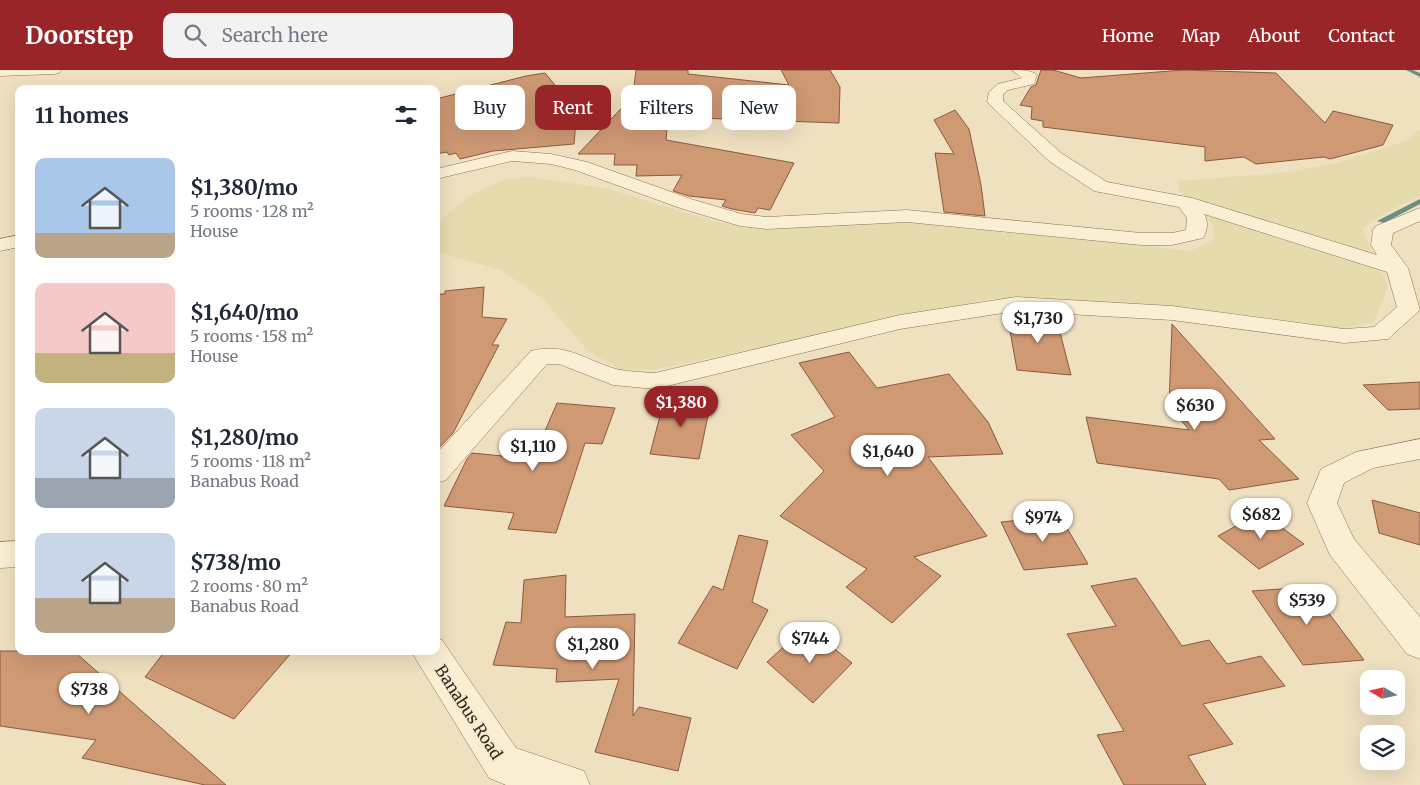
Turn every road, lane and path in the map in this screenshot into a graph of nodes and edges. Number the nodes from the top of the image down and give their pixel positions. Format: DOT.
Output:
graph roads {
  1 [pos="54,70"];
  2 [pos="1019,70"];
  3 [pos="0,72"];
  4 [pos="440,173"];
  5 [pos="1185,202"];
  6 [pos="1420,214"];
  7 [pos="15,242"];
  8 [pos="0,245"];
  9 [pos="1396,268"];
  10 [pos="1420,449"];
  11 [pos="440,468"];
  12 [pos="15,554"];
  13 [pos="0,555"];
  14 [pos="1420,643"];
  15 [pos="432,655"];
  16 [pos="570,785"];
  1 -- 3 [label="street"];
  2 -- 5 [label="street"];
  4 -- 5 [label="street"];
  5 -- 9 [label="street"];
  6 -- 9 [label="street"];
  7 -- 8 [label="street"];
  9 -- 11 [label="street"];
  10 -- 14 [label="street"];
  12 -- 13 [label="street"];
  15 -- 16 [label="street, Banabus Road"];
}
